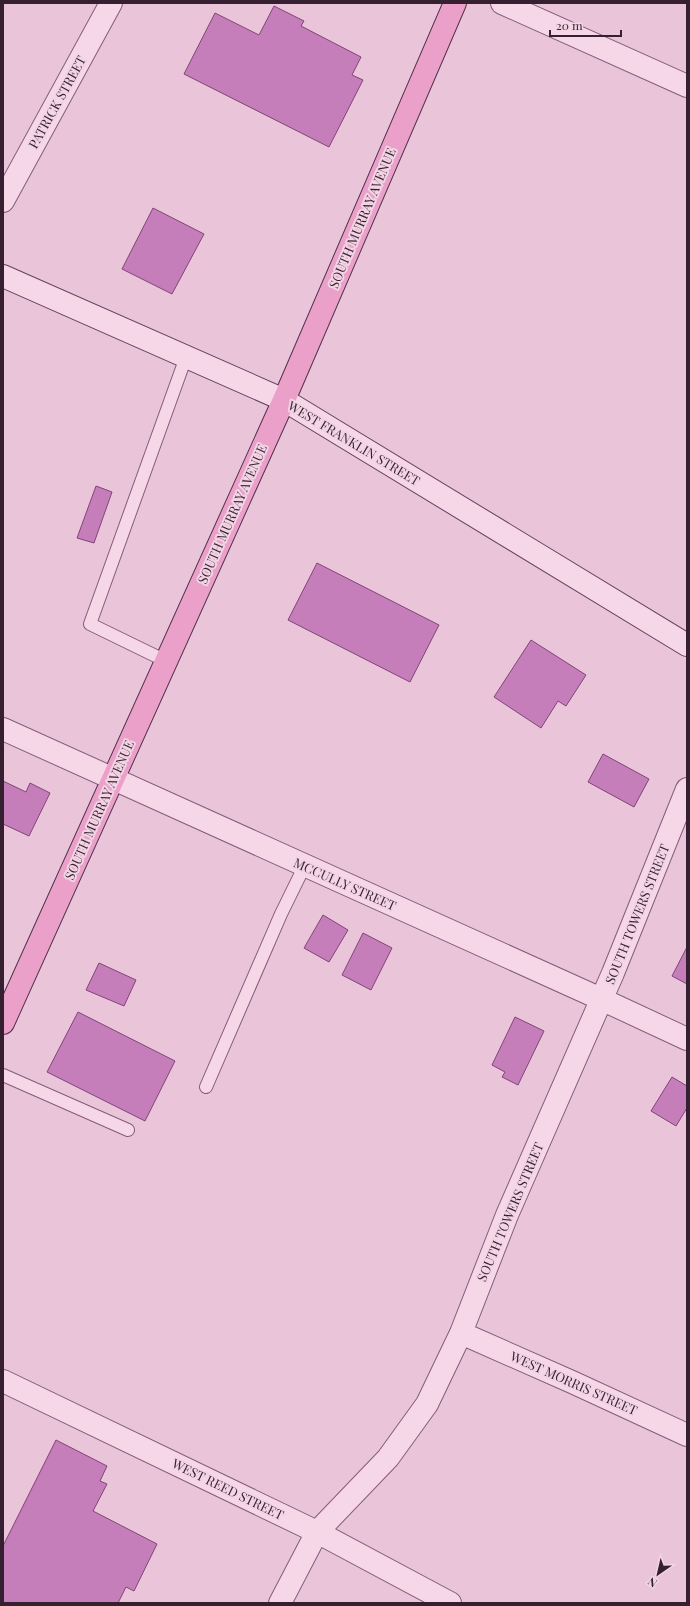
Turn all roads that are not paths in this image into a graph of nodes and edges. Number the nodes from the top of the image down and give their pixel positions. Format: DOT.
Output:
graph roads {
  1 [pos="111,3"];
  2 [pos="454,3"];
  3 [pos="502,3"];
  4 [pos="687,86"];
  5 [pos="3,201"];
  6 [pos="3,276"];
  7 [pos="186,357"];
  8 [pos="284,400"];
  9 [pos="687,645"];
  10 [pos="166,661"];
  11 [pos="3,729"];
  12 [pos="113,778"];
  13 [pos="687,789"];
  14 [pos="305,865"];
  15 [pos="601,999"];
  16 [pos="3,1022"];
  17 [pos="687,1040"];
  18 [pos="3,1075"];
  19 [pos="206,1087"];
  20 [pos="128,1130"];
  21 [pos="461,1333"];
  22 [pos="3,1381"];
  23 [pos="687,1435"];
  24 [pos="317,1532"];
  25 [pos="280,1603"];
  26 [pos="450,1603"];
  1 -- 5 [label="street, PATRICK STREET"];
  2 -- 8 [label="main road, SOUTH MURRAY AVENUE"];
  3 -- 4 [label="street"];
  6 -- 7 [label="street, WEST FRANKLIN STREET"];
  7 -- 8 [label="street, WEST FRANKLIN STREET"];
  7 -- 10 [label="lane"];
  8 -- 9 [label="street, WEST FRANKLIN STREET"];
  8 -- 10 [label="main road, SOUTH MURRAY AVENUE"];
  10 -- 12 [label="main road, SOUTH MURRAY AVENUE"];
  11 -- 12 [label="street, MCCULLY STREET"];
  12 -- 14 [label="street, MCCULLY STREET"];
  12 -- 16 [label="main road, SOUTH MURRAY AVENUE"];
  13 -- 15 [label="street, SOUTH TOWERS STREET"];
  14 -- 15 [label="street, MCCULLY STREET"];
  14 -- 19 [label="lane"];
  15 -- 17 [label="street, MCCULLY STREET"];
  15 -- 21 [label="street, SOUTH TOWERS STREET"];
  18 -- 20 [label="lane"];
  21 -- 23 [label="street, WEST MORRIS STREET"];
  21 -- 24 [label="street, SOUTH TOWERS STREET"];
  22 -- 24 [label="street, WEST REED STREET"];
  24 -- 25 [label="street, SOUTH TOWERS STREET"];
  24 -- 26 [label="street, WEST REED STREET"];
}
